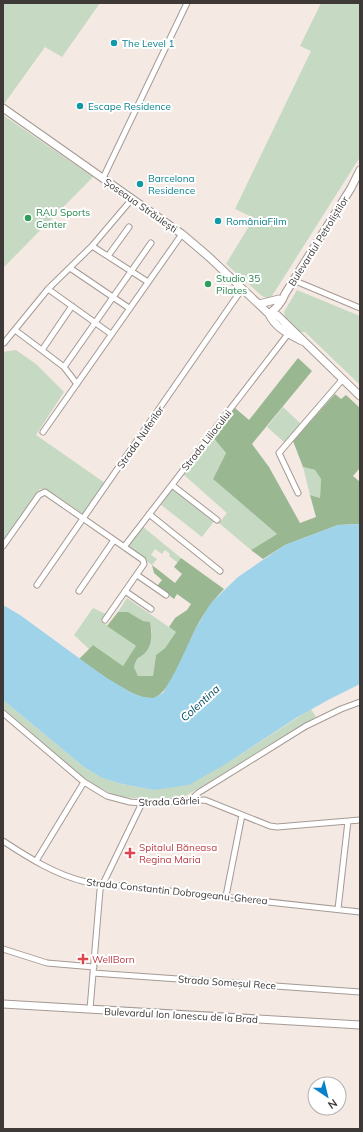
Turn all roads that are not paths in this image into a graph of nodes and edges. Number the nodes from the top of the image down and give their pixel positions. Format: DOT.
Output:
graph roads {
  1 [pos="187,3"];
  2 [pos="3,108"];
  3 [pos="360,170"];
  4 [pos="103,178"];
  5 [pos="360,183"];
  6 [pos="351,188"];
  7 [pos="132,199"];
  8 [pos="129,227"];
  9 [pos="182,234"];
  10 [pos="151,243"];
  11 [pos="92,246"];
  12 [pos="108,256"];
  13 [pos="70,268"];
  14 [pos="131,272"];
  15 [pos="293,280"];
  16 [pos="148,282"];
  17 [pos="48,289"];
  18 [pos="242,289"];
  19 [pos="113,297"];
  20 [pos="282,297"];
  21 [pos="259,304"];
  22 [pos="72,306"];
  23 [pos="129,308"];
  24 [pos="360,308"];
  25 [pos="269,314"];
  26 [pos="279,318"];
  27 [pos="95,323"];
  28 [pos="15,330"];
  29 [pos="111,334"];
  30 [pos="288,334"];
  31 [pos="302,341"];
  32 [pos="4,343"];
  33 [pos="42,350"];
  34 [pos="64,367"];
  35 [pos="342,380"];
  36 [pos="77,384"];
  37 [pos="360,396"];
  38 [pos="42,432"];
  39 [pos="172,485"];
  40 [pos="298,493"];
  41 [pos="149,514"];
  42 [pos="84,519"];
  43 [pos="217,520"];
  44 [pos="114,540"];
  45 [pos="3,546"];
  46 [pos="124,547"];
  47 [pos="220,571"];
  48 [pos="137,575"];
  49 [pos="37,585"];
  50 [pos="79,591"];
  51 [pos="125,592"];
  52 [pos="166,595"];
  53 [pos="151,609"];
  54 [pos="105,620"];
  55 [pos="360,702"];
  56 [pos="5,715"];
  57 [pos="3,722"];
  58 [pos="84,782"];
  59 [pos="191,800"];
  60 [pos="142,803"];
  61 [pos="242,815"];
  62 [pos="360,820"];
  63 [pos="348,821"];
  64 [pos="3,841"];
  65 [pos="36,861"];
  66 [pos="102,884"];
  67 [pos="226,896"];
  68 [pos="338,909"];
  69 [pos="360,912"];
  70 [pos="3,949"];
  71 [pos="93,970"];
  72 [pos="360,992"];
  73 [pos="3,1004"];
  74 [pos="90,1009"];
  75 [pos="360,1025"];
  1 -- 4 [label="street"];
  2 -- 4 [label="street, Șoseaua Străulești"];
  3 -- 6 [label="street, Bulevardul Petroliștilor"];
  4 -- 7 [label="street, Șoseaua Străulești"];
  5 -- 6 [label="street, Bulevardul Petroliștilor"];
  6 -- 15 [label="street, Bulevardul Petroliștilor"];
  7 -- 9 [label="street, Șoseaua Străulești"];
  7 -- 11 [label="street"];
  8 -- 12 [label="street"];
  9 -- 16 [label="street"];
  9 -- 18 [label="street, Șoseaua Străulești"];
  10 -- 14 [label="street"];
  11 -- 12 [label="street"];
  11 -- 13 [label="street"];
  12 -- 14 [label="street"];
  13 -- 17 [label="street"];
  13 -- 19 [label="street"];
  14 -- 16 [label="street"];
  14 -- 19 [label="street"];
  15 -- 20 [label="street, Bulevardul Petroliștilor"];
  15 -- 24 [label="street"];
  16 -- 23 [label="street"];
  17 -- 22 [label="street"];
  17 -- 28 [label="street"];
  18 -- 21 [label="street, Șoseaua Străulești"];
  18 -- 42 [label="street, Strada Nuferilor"];
  19 -- 23 [label="street"];
  19 -- 27 [label="street"];
  20 -- 21 [label="street"];
  20 -- 25 [label="street, Bulevardul Petroliștilor"];
  20 -- 26 [label="street"];
  21 -- 25 [label="street, Șoseaua Străulești"];
  22 -- 27 [label="street"];
  22 -- 33 [label="street"];
  23 -- 29 [label="street"];
  25 -- 26 [label="street, Șoseaua Străulești"];
  25 -- 30 [label="street, Șoseaua Străulești"];
  26 -- 31 [label="street, Șoseaua Străulești"];
  27 -- 29 [label="street"];
  27 -- 34 [label="street"];
  28 -- 32 [label="street"];
  28 -- 33 [label="street"];
  29 -- 36 [label="street"];
  30 -- 31 [label="street, Șoseaua Străulești"];
  30 -- 39 [label="street, Strada Liliacului"];
  31 -- 35 [label="street, Șoseaua Străulești"];
  33 -- 34 [label="street"];
  34 -- 36 [label="street"];
  35 -- 37 [label="street, Șoseaua Străulești"];
  35 -- 40 [label="street"];
  36 -- 38 [label="street"];
  39 -- 41 [label="street, Strada Liliacului"];
  39 -- 43 [label="street"];
  41 -- 46 [label="street, Strada Liliacului"];
  41 -- 47 [label="street"];
  42 -- 44 [label="street"];
  42 -- 45 [label="street"];
  42 -- 49 [label="street, Strada Nuferilor"];
  44 -- 46 [label="street"];
  44 -- 50 [label="street"];
  46 -- 48 [label="street"];
  48 -- 51 [label="street"];
  48 -- 52 [label="street"];
  51 -- 53 [label="street"];
  51 -- 54 [label="street"];
  55 -- 59 [label="street"];
  56 -- 57 [label="street"];
  56 -- 58 [label="street, Strada Gârlei"];
  58 -- 60 [label="street, Strada Gârlei"];
  58 -- 65 [label="street"];
  59 -- 60 [label="street, Strada Gârlei"];
  59 -- 61 [label="street, Strada Gârlei"];
  60 -- 66 [label="street"];
  61 -- 63 [label="street, Strada Gârlei"];
  61 -- 67 [label="street"];
  62 -- 63 [label="street, Strada Gârlei"];
  63 -- 68 [label="street"];
  64 -- 65 [label="street, Strada Constantin Dobrogeanu-Gherea"];
  65 -- 66 [label="street, Strada Constantin Dobrogeanu-Gherea"];
  66 -- 67 [label="street, Strada Constantin Dobrogeanu-Gherea"];
  66 -- 71 [label="street"];
  67 -- 68 [label="street, Strada Constantin Dobrogeanu-Gherea"];
  68 -- 69 [label="street, Strada Constantin Dobrogeanu-Gherea"];
  70 -- 71 [label="street, Strada Someșul Rece"];
  71 -- 72 [label="street, Strada Someșul Rece"];
  71 -- 74 [label="street"];
  73 -- 74 [label="street, Bulevardul Ion Ionescu de la Brad"];
  74 -- 75 [label="street, Bulevardul Ion Ionescu de la Brad"];
}
